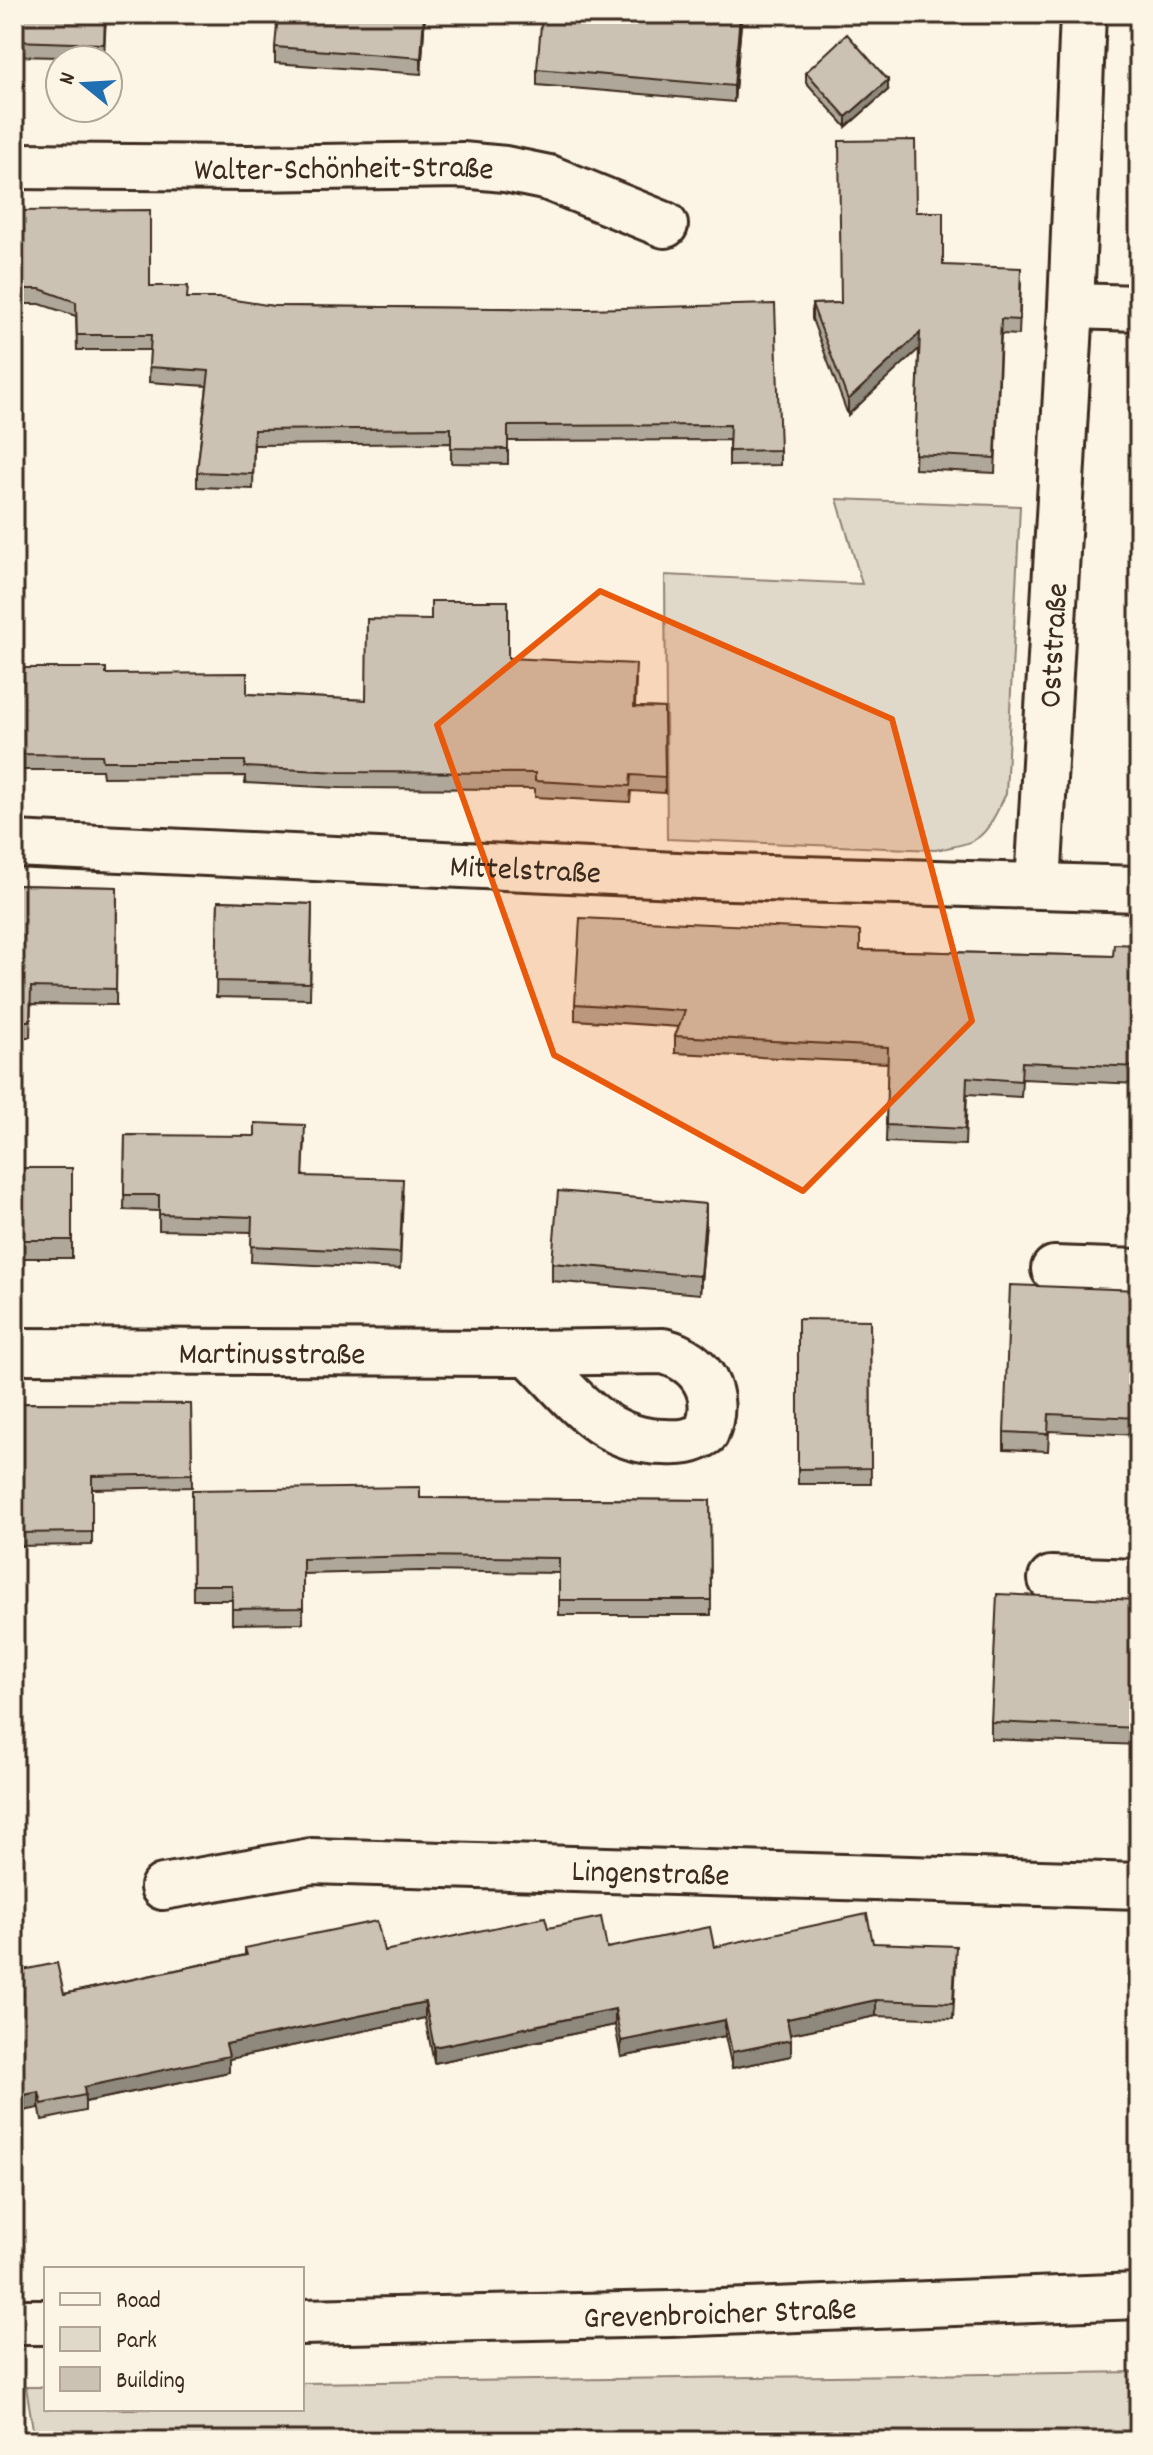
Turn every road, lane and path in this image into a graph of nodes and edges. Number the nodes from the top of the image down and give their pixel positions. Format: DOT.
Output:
graph roads {
  1 [pos="1083,14"];
  2 [pos="14,166"];
  3 [pos="665,225"];
  4 [pos="1071,306"];
  5 [pos="1139,308"];
  6 [pos="14,844"];
  7 [pos="1038,885"];
  8 [pos="1139,889"];
  9 [pos="1054,1269"];
  10 [pos="1139,1272"];
  11 [pos="14,1351"];
  12 [pos="529,1353"];
  13 [pos="1051,1579"];
  14 [pos="1139,1582"];
  15 [pos="1139,1886"];
  16 [pos="163,1887"];
  17 [pos="1139,2296"];
  18 [pos="14,2322"];
  19 [pos="44,2322"];
  20 [pos="304,2322"];
  1 -- 4 [label="street, Oststraße"];
  2 -- 3 [label="street, Walter-Schönheit-Straße"];
  4 -- 5 [label="street"];
  4 -- 7 [label="street, Oststraße"];
  6 -- 7 [label="street, Mittelstraße"];
  7 -- 8 [label="street"];
  9 -- 10 [label="street"];
  11 -- 12 [label="street, Martinusstraße"];
  13 -- 14 [label="street"];
  15 -- 16 [label="street, Lingenstraße"];
  17 -- 20 [label="street, Grevenbroicher Straße"];
  18 -- 19 [label="street"];
}
